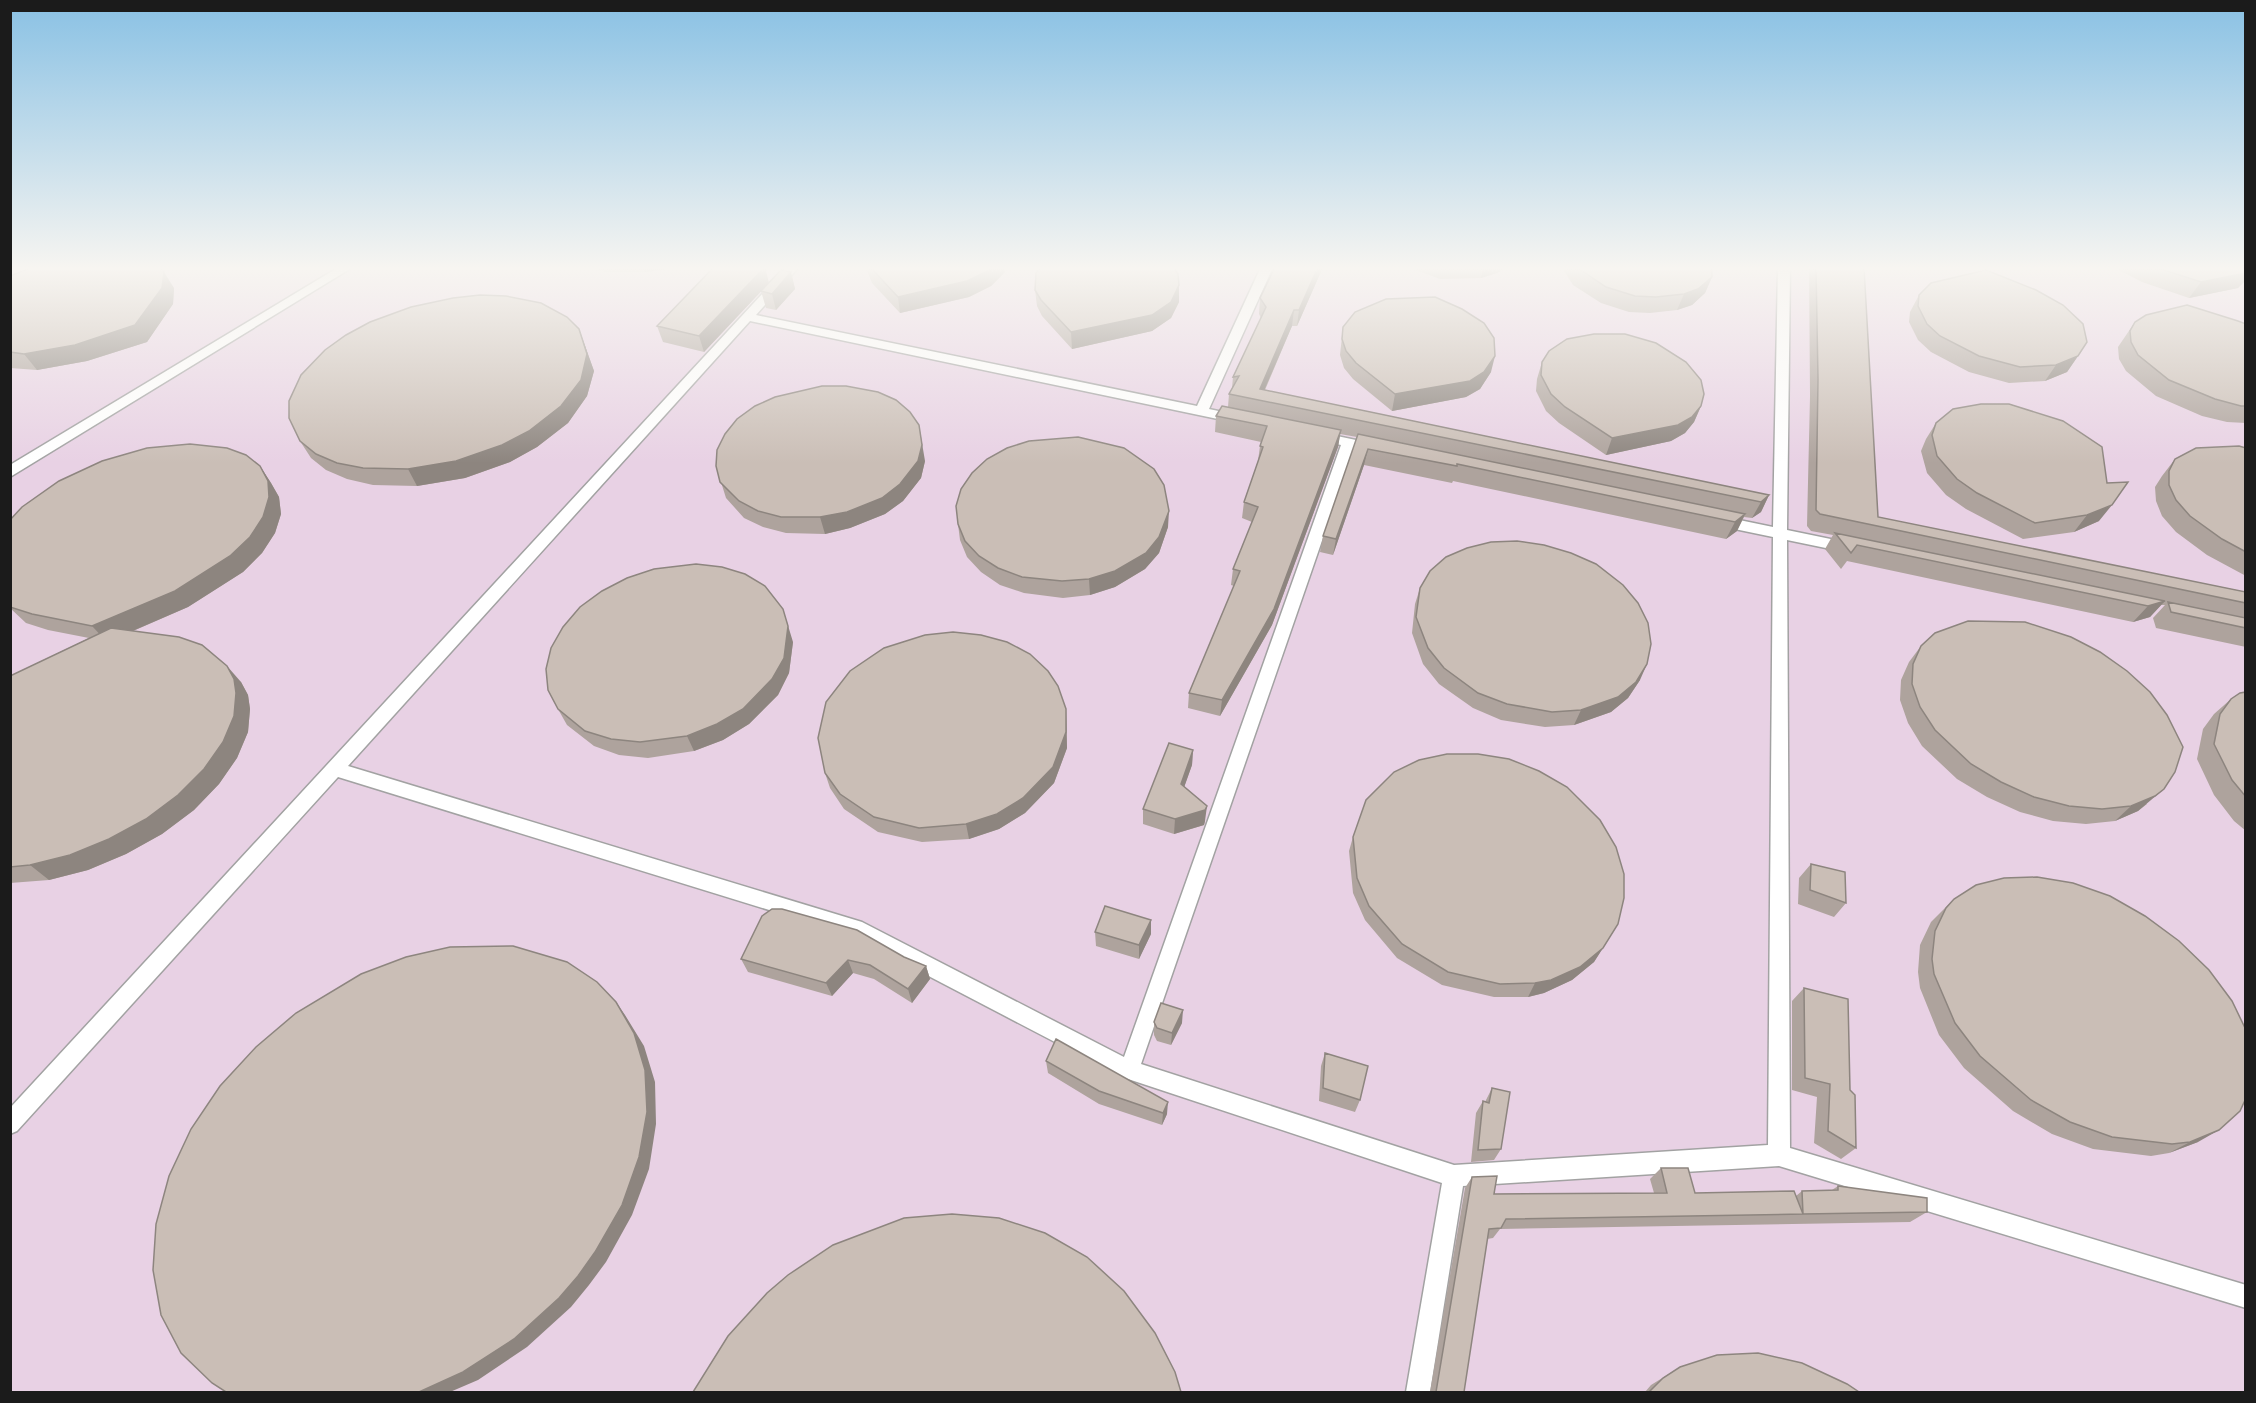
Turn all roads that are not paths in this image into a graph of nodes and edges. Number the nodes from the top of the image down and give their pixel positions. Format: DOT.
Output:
graph roads {
  1 [pos="239,332"];
  2 [pos="733,332"];
  3 [pos="821,332"];
  4 [pos="1237,332"];
  5 [pos="1783,332"];
  6 [pos="1201,412"];
  7 [pos="1247,421"];
  8 [pos="1304,433"];
  9 [pos="1349,443"];
  10 [pos="1384,450"];
  11 [pos="10,472"];
  12 [pos="1710,519"];
  13 [pos="1780,533"];
  14 [pos="1862,550"];
  15 [pos="335,769"];
  16 [pos="1129,1070"];
  17 [pos="10,1124"];
  18 [pos="1779,1155"];
  19 [pos="1454,1176"];
  20 [pos="2246,1297"];
  21 [pos="1418,1392"];
  1 -- 11 [label="lane"];
  2 -- 15 [label="lane"];
  3 -- 6 [label="lane"];
  4 -- 6 [label="lane"];
  5 -- 13 [label="lane"];
  6 -- 7 [label="lane"];
  8 -- 9 [label="lane"];
  9 -- 10 [label="lane"];
  9 -- 16 [label="lane"];
  12 -- 13 [label="lane"];
  13 -- 14 [label="lane"];
  13 -- 18 [label="lane"];
  15 -- 16 [label="lane"];
  15 -- 17 [label="lane"];
  16 -- 19 [label="lane"];
  18 -- 19 [label="lane"];
  18 -- 20 [label="lane"];
  19 -- 21 [label="lane"];
}
